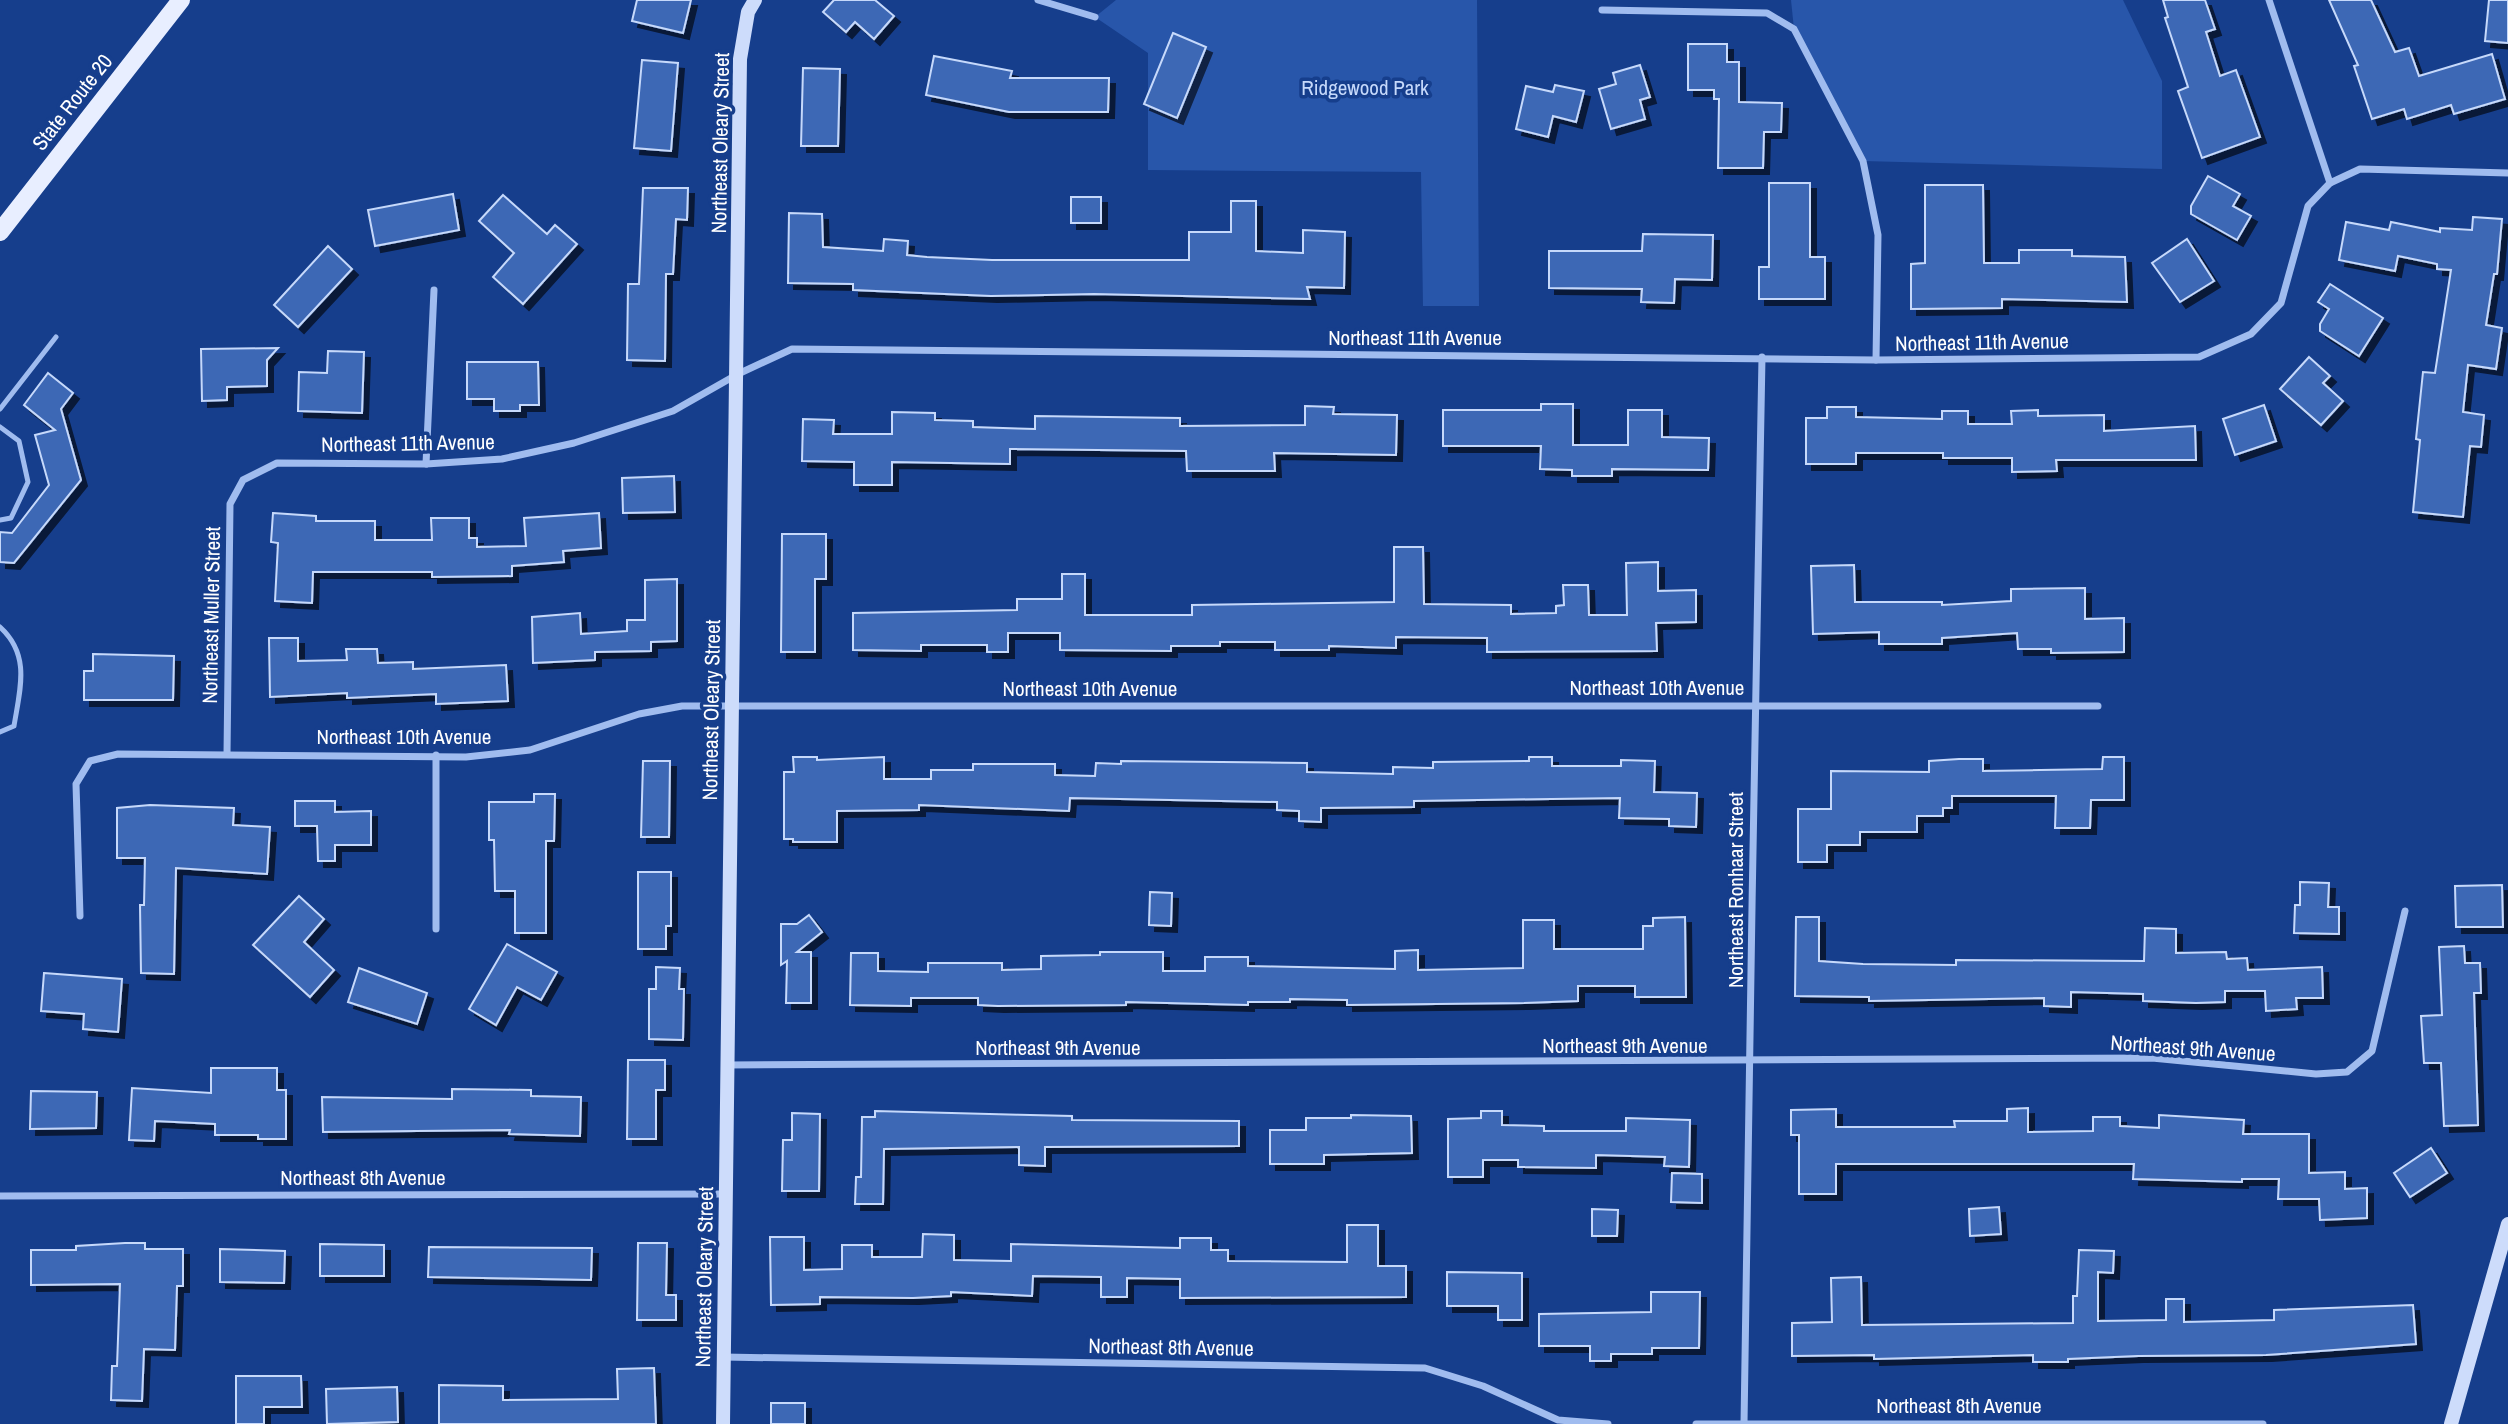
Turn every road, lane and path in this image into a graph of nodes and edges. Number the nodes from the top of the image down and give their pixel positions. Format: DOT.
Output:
graph roads {
  1 [pos="181,0"];
  2 [pos="755,0"];
  3 [pos="1038,0"];
  4 [pos="2269,0"];
  5 [pos="1602,10"];
  6 [pos="1095,18"];
  7 [pos="2508,173"];
  8 [pos="2330,183"];
  9 [pos="0,232"];
  10 [pos="434,290"];
  11 [pos="56,337"];
  12 [pos="1762,357"];
  13 [pos="1876,360"];
  14 [pos="738,374"];
  15 [pos="0,409"];
  16 [pos="0,427"];
  17 [pos="426,464"];
  18 [pos="243,480"];
  19 [pos="0,520"];
  20 [pos="0,627"];
  21 [pos="1753,704"];
  22 [pos="732,706"];
  23 [pos="2098,706"];
  24 [pos="0,733"];
  25 [pos="227,754"];
  26 [pos="436,755"];
  27 [pos="2405,911"];
  28 [pos="80,916"];
  29 [pos="436,929"];
  30 [pos="1752,1062"];
  31 [pos="726,1065"];
  32 [pos="727,1194"];
  33 [pos="0,1196"];
  34 [pos="2508,1224"];
  35 [pos="723,1357"];
  36 [pos="1744,1423"];
  37 [pos="723,1424"];
  38 [pos="1608,1424"];
  39 [pos="1696,1424"];
  40 [pos="2263,1424"];
  41 [pos="2451,1424"];
  1 -- 9 [label="main road, State Route 20"];
  2 -- 14 [label="street, Northeast Oleary Street"];
  3 -- 6 [label="street"];
  4 -- 8 [label="street"];
  5 -- 13 [label="street"];
  7 -- 8 [label="street, Northeast 11th Avenue"];
  8 -- 13 [label="street, Northeast 11th Avenue"];
  10 -- 17 [label="street"];
  11 -- 15 [label="lane"];
  12 -- 13 [label="street, Northeast 11th Avenue"];
  12 -- 14 [label="street, Northeast 11th Avenue"];
  12 -- 21 [label="street, Northeast Ronhaar Street"];
  14 -- 17 [label="street, Northeast 11th Avenue"];
  14 -- 22 [label="street, Northeast Oleary Street"];
  16 -- 19 [label="lane"];
  17 -- 18 [label="street, Northeast 11th Avenue"];
  18 -- 25 [label="street, Northeast Muller Street"];
  20 -- 24 [label="lane"];
  21 -- 22 [label="street, Northeast 10th Avenue"];
  21 -- 23 [label="street, Northeast 10th Avenue"];
  21 -- 30 [label="street, Northeast Ronhaar Street"];
  22 -- 26 [label="street, Northeast 10th Avenue"];
  22 -- 31 [label="street, Northeast Oleary Street"];
  25 -- 26 [label="street, Northeast 10th Avenue"];
  25 -- 28 [label="street, Northeast 10th Avenue"];
  26 -- 29 [label="street"];
  27 -- 30 [label="street, Northeast 9th Avenue"];
  30 -- 31 [label="street, Northeast 9th Avenue"];
  30 -- 36 [label="street, Northeast Ronhaar Street"];
  31 -- 32 [label="street, Northeast Oleary Street"];
  32 -- 33 [label="street, Northeast 8th Avenue"];
  32 -- 35 [label="street, Northeast Oleary Street"];
  34 -- 41 [label="street"];
  35 -- 37 [label="street, Northeast Oleary Street"];
  35 -- 38 [label="street, Northeast 8th Avenue"];
  36 -- 39 [label="street, Northeast 8th Avenue"];
  36 -- 40 [label="street, Northeast 8th Avenue"];
}
